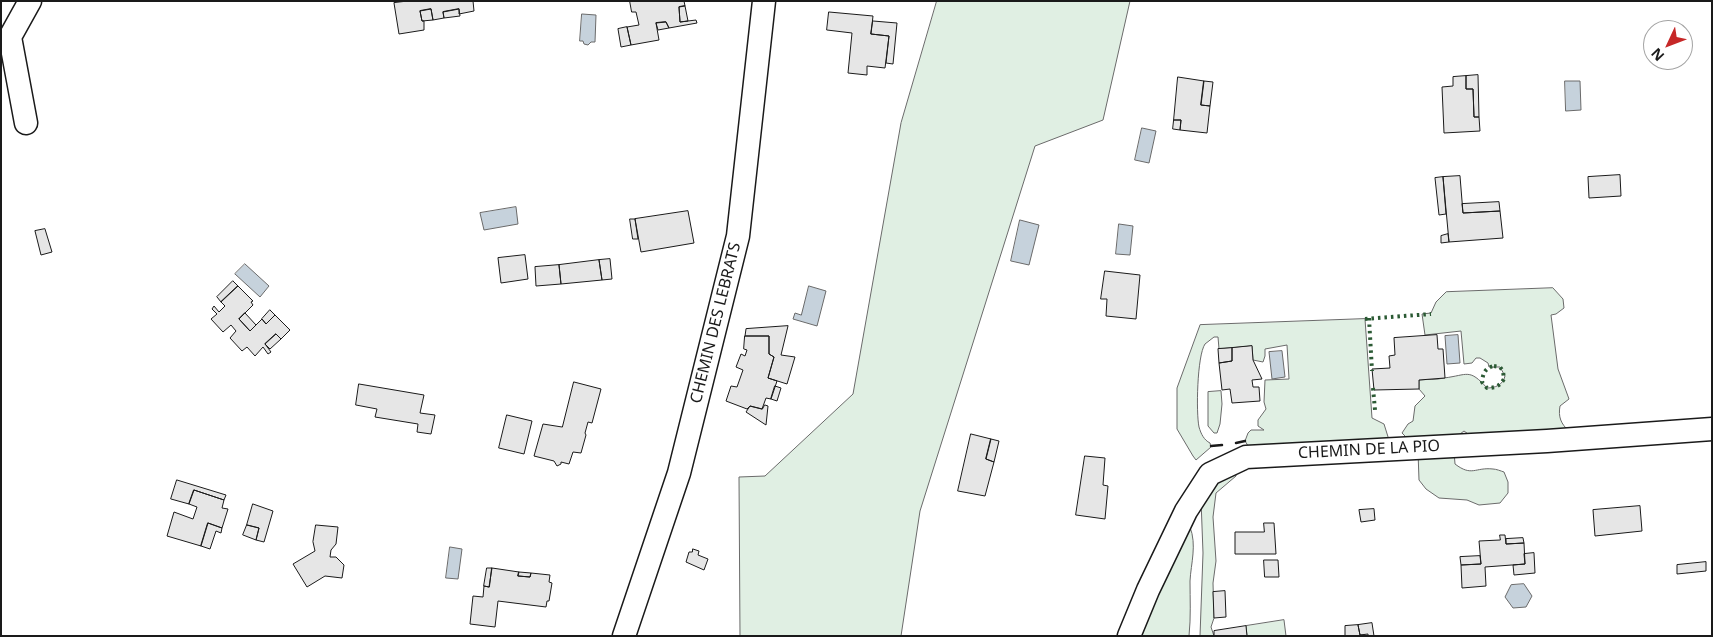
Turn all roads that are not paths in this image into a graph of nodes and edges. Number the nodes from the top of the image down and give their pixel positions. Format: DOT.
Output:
graph roads {
  1 [pos="30,1"];
  2 [pos="764,1"];
  3 [pos="26,123"];
  4 [pos="1712,429"];
  5 [pos="624,636"];
  6 [pos="1129,636"];
  1 -- 3 [label="street"];
  2 -- 5 [label="street, CHEMIN DES LEBRATS"];
  4 -- 6 [label="street, CHEMIN DE LA PIO"];
}
